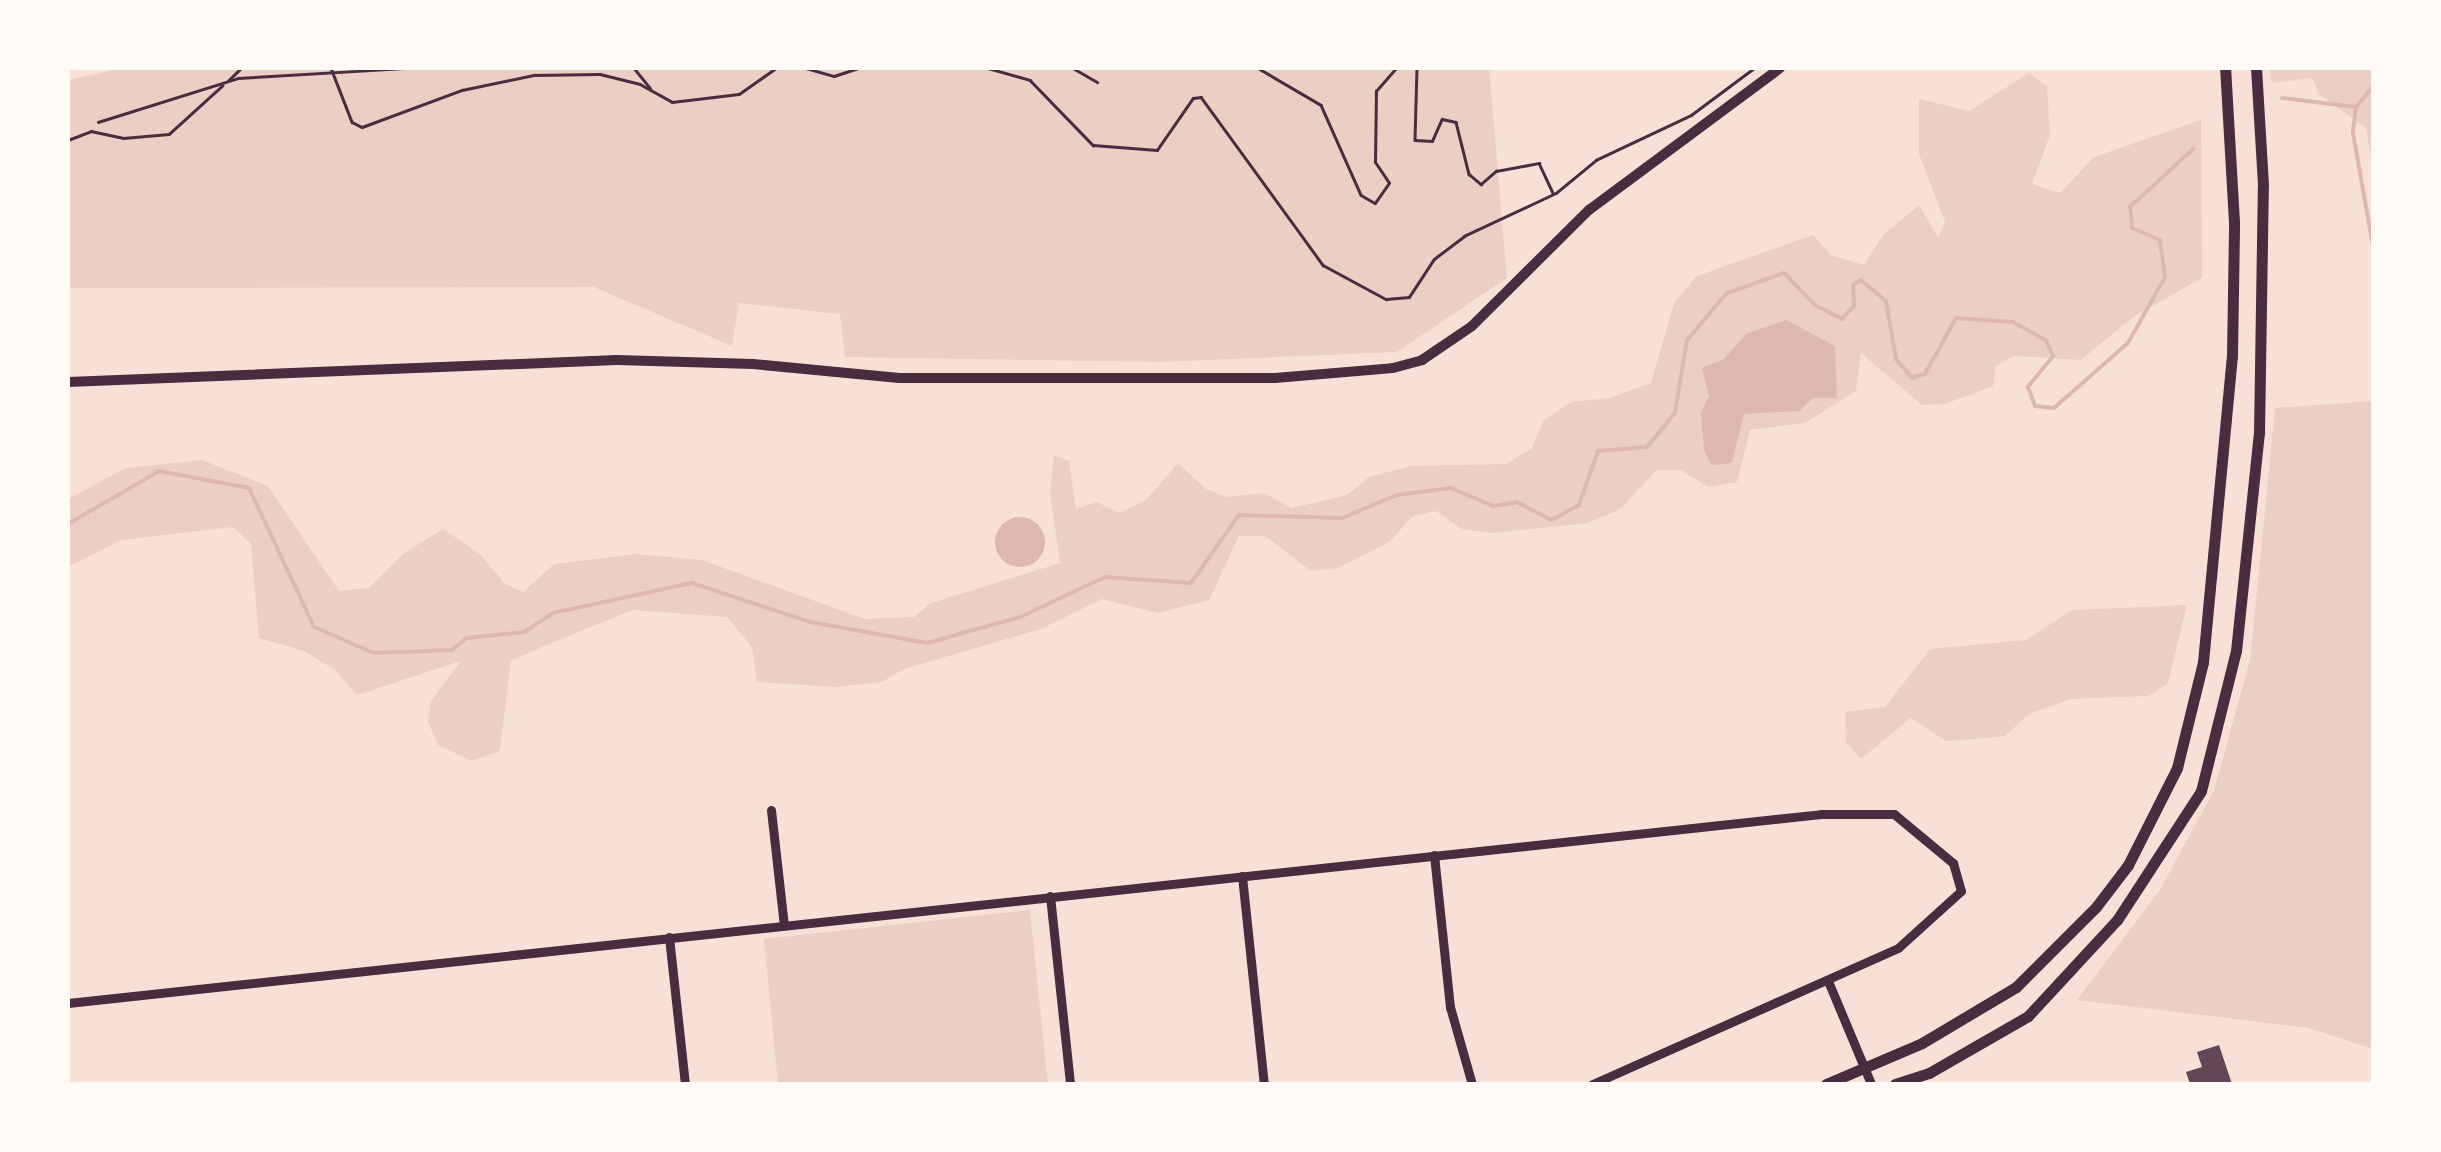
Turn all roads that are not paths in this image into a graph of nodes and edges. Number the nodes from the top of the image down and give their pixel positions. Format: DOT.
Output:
graph roads {
  1 [pos="1780,68"];
  2 [pos="2225,68"];
  3 [pos="2256,68"];
  4 [pos="68,382"];
  5 [pos="771,810"];
  6 [pos="1434,855"];
  7 [pos="1242,876"];
  8 [pos="1050,896"];
  9 [pos="784,924"];
  10 [pos="669,937"];
  11 [pos="1828,981"];
  12 [pos="68,1004"];
  13 [pos="1866,1067"];
  14 [pos="685,1084"];
  15 [pos="1070,1084"];
  16 [pos="1264,1084"];
  17 [pos="1472,1084"];
  18 [pos="1592,1084"];
  19 [pos="1826,1084"];
  20 [pos="1871,1084"];
  21 [pos="1895,1084"];
  1 -- 4 [label="street"];
  2 -- 13 [label="main road"];
  3 -- 21 [label="main road"];
  5 -- 9 [label="street"];
  6 -- 7 [label="street"];
  6 -- 11 [label="street"];
  6 -- 17 [label="street"];
  7 -- 8 [label="street"];
  7 -- 16 [label="street"];
  8 -- 9 [label="street"];
  8 -- 15 [label="street"];
  9 -- 10 [label="street"];
  10 -- 12 [label="street"];
  10 -- 14 [label="street"];
  11 -- 13 [label="street"];
  11 -- 18 [label="street"];
  13 -- 19 [label="main road"];
  13 -- 20 [label="street"];
}
